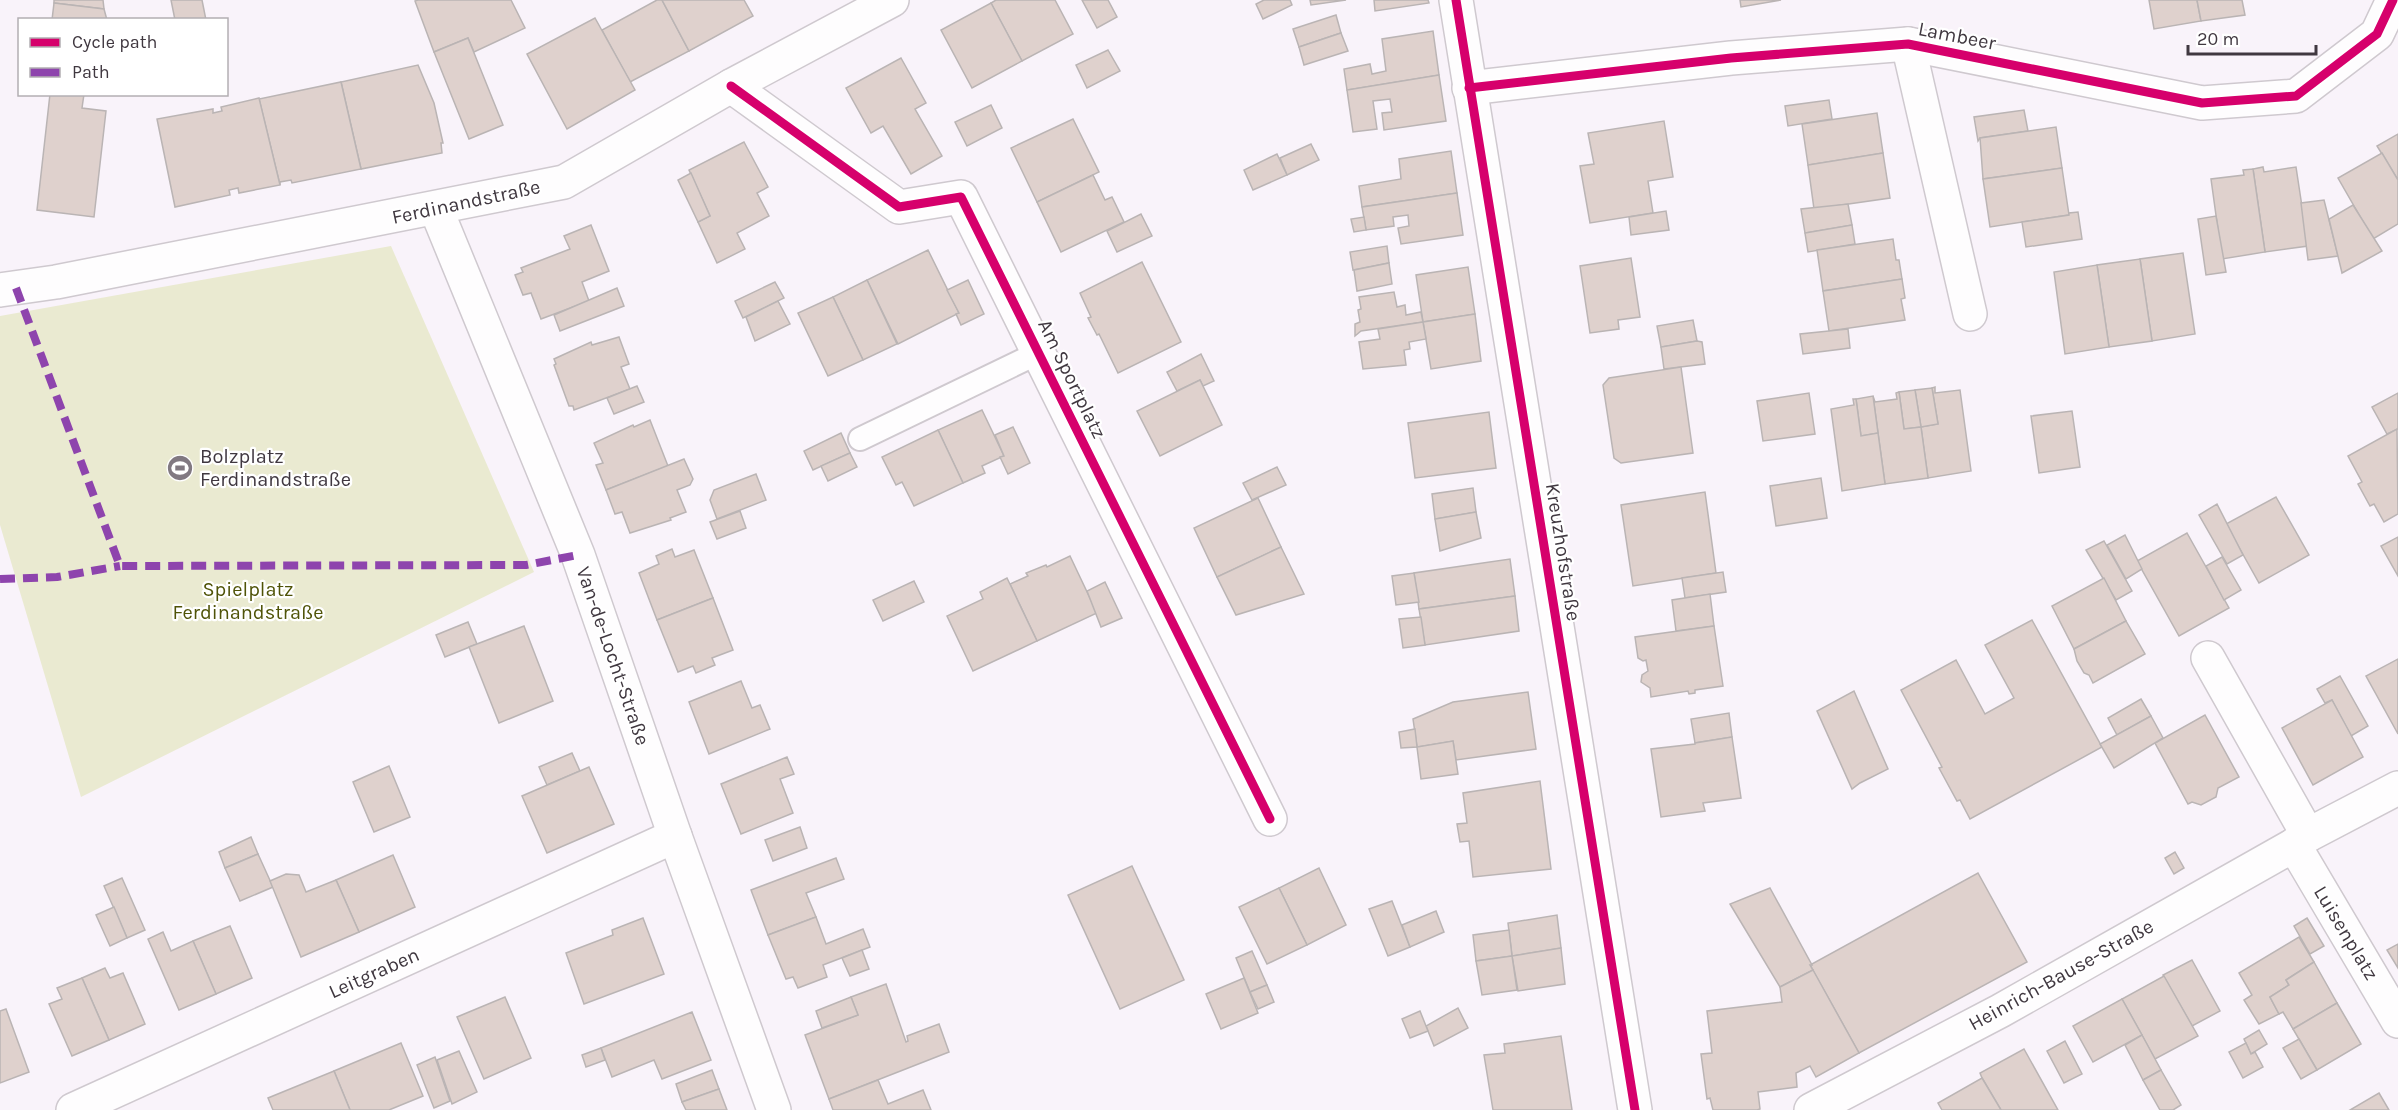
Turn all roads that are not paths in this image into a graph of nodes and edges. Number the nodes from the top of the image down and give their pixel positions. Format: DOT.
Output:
graph roads {
  1 [pos="892,0"];
  2 [pos="1456,0"];
  3 [pos="2393,0"];
  4 [pos="860,8"];
  5 [pos="1908,45"];
  6 [pos="731,86"];
  7 [pos="1469,88"];
  8 [pos="436,209"];
  9 [pos="0,290"];
  10 [pos="1970,314"];
  11 [pos="1038,353"];
  12 [pos="860,439"];
  13 [pos="2208,658"];
  14 [pos="2398,788"];
  15 [pos="1270,819"];
  16 [pos="675,836"];
  17 [pos="2301,840"];
  18 [pos="2398,1021"];
  19 [pos="73,1110"];
  20 [pos="774,1110"];
  21 [pos="1635,1110"];
  22 [pos="1811,1110"];
  1 -- 4 [label="street, Ferdinandstraße"];
  2 -- 7 [label="street, Kreuzhofstraße"];
  3 -- 5 [label="street, Lambeer"];
  4 -- 6 [label="street, Ferdinandstraße"];
  5 -- 7 [label="street, Lambeer"];
  5 -- 10 [label="street, Lambeer"];
  6 -- 8 [label="street, Ferdinandstraße"];
  6 -- 11 [label="street, Am Sportplatz"];
  7 -- 21 [label="street, Kreuzhofstraße"];
  8 -- 9 [label="street, Ferdinandstraße"];
  8 -- 16 [label="street, Van-de-Locht-Straße"];
  11 -- 12 [label="lane"];
  11 -- 15 [label="street, Am Sportplatz"];
  13 -- 17 [label="street"];
  14 -- 17 [label="street, Heinrich-Bause-Straße"];
  16 -- 19 [label="street, Leitgraben"];
  16 -- 20 [label="street, Van-de-Locht-Straße"];
  17 -- 18 [label="street, Luisenplatz"];
  17 -- 22 [label="street, Heinrich-Bause-Straße"];
}
